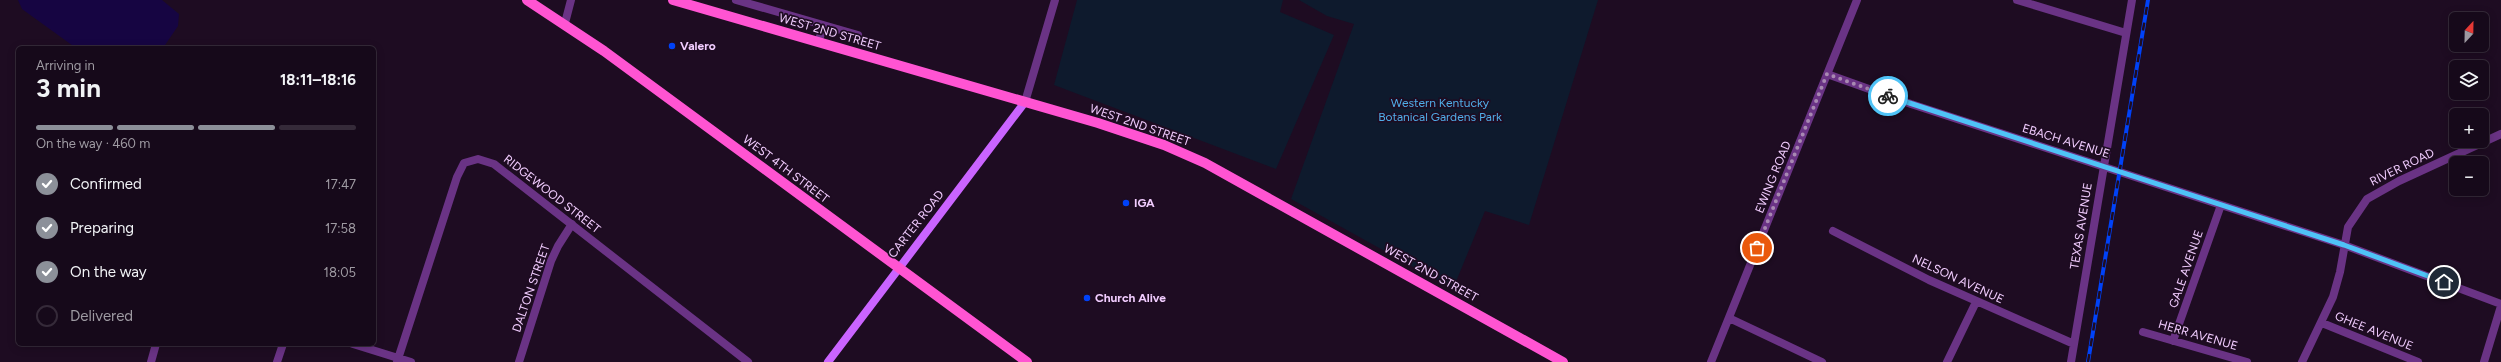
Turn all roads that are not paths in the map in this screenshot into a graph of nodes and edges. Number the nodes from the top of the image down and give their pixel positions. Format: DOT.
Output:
graph roads {
  1 [pos="528,0"];
  2 [pos="572,0"];
  3 [pos="673,0"];
  4 [pos="736,0"];
  5 [pos="1055,0"];
  6 [pos="1857,0"];
  7 [pos="2017,0"];
  8 [pos="2132,0"];
  9 [pos="565,23"];
  10 [pos="824,26"];
  11 [pos="2126,33"];
  12 [pos="858,35"];
  13 [pos="818,42"];
  14 [pos="1827,74"];
  15 [pos="1026,102"];
  16 [pos="2501,134"];
  17 [pos="2104,165"];
  18 [pos="2221,205"];
  19 [pos="572,224"];
  20 [pos="1833,231"];
  21 [pos="2344,245"];
  22 [pos="898,268"];
  23 [pos="1976,302"];
  24 [pos="2501,305"];
  25 [pos="1729,318"];
  26 [pos="2322,323"];
  27 [pos="2143,332"];
  28 [pos="2174,341"];
  29 [pos="2074,344"];
  30 [pos="155,346"];
  31 [pos="282,346"];
  32 [pos="359,346"];
  33 [pos="398,360"];
  34 [pos="151,362"];
  35 [pos="277,362"];
  36 [pos="411,362"];
  37 [pos="519,362"];
  38 [pos="748,362"];
  39 [pos="828,362"];
  40 [pos="1027,362"];
  41 [pos="1563,362"];
  42 [pos="1711,362"];
  43 [pos="1822,362"];
  44 [pos="1947,362"];
  45 [pos="2071,362"];
  46 [pos="2247,362"];
  47 [pos="2302,362"];
  48 [pos="2418,362"];
  49 [pos="2484,362"];
  1 -- 9 [label="main road, WEST 4TH STREET"];
  2 -- 9 [label="street"];
  3 -- 13 [label="main road, WEST 2ND STREET"];
  4 -- 10 [label="street, WEST 2ND STREET"];
  5 -- 15 [label="street"];
  6 -- 14 [label="street, EWING ROAD"];
  7 -- 11 [label="street"];
  8 -- 11 [label="street, TEXAS AVENUE"];
  9 -- 22 [label="main road, WEST 4TH STREET"];
  10 -- 12 [label="street, WEST 2ND STREET"];
  10 -- 13 [label="street"];
  11 -- 17 [label="street, TEXAS AVENUE"];
  13 -- 15 [label="main road, WEST 2ND STREET"];
  14 -- 17 [label="street, EBACH AVENUE"];
  14 -- 25 [label="street, EWING ROAD"];
  15 -- 22 [label="main road, CARTER ROAD"];
  15 -- 41 [label="main road, WEST 2ND STREET"];
  16 -- 21 [label="street, RIVER ROAD"];
  17 -- 18 [label="street, EBACH AVENUE"];
  17 -- 29 [label="street, TEXAS AVENUE"];
  18 -- 21 [label="street, EBACH AVENUE"];
  18 -- 28 [label="street, GALE AVENUE"];
  19 -- 33 [label="street, RIDGEWOOD STREET"];
  19 -- 37 [label="street, DALTON STREET"];
  19 -- 38 [label="street, RIDGEWOOD STREET"];
  20 -- 23 [label="street, NELSON AVENUE"];
  21 -- 24 [label="street, EBACH AVENUE"];
  21 -- 26 [label="street, RIVER ROAD"];
  22 -- 39 [label="main road, CARTER ROAD"];
  22 -- 40 [label="main road, WEST 4TH STREET"];
  23 -- 29 [label="street, NELSON AVENUE"];
  23 -- 44 [label="street"];
  24 -- 49 [label="street"];
  25 -- 42 [label="street, EWING ROAD"];
  25 -- 43 [label="street"];
  26 -- 47 [label="street, RIVER ROAD"];
  26 -- 48 [label="street, GHEE AVENUE"];
  27 -- 28 [label="street, HERR AVENUE"];
  28 -- 46 [label="street, HERR AVENUE"];
  29 -- 45 [label="street, TEXAS AVENUE"];
  30 -- 34 [label="street"];
  31 -- 35 [label="street"];
  32 -- 33 [label="street"];
  33 -- 36 [label="street"];
}
